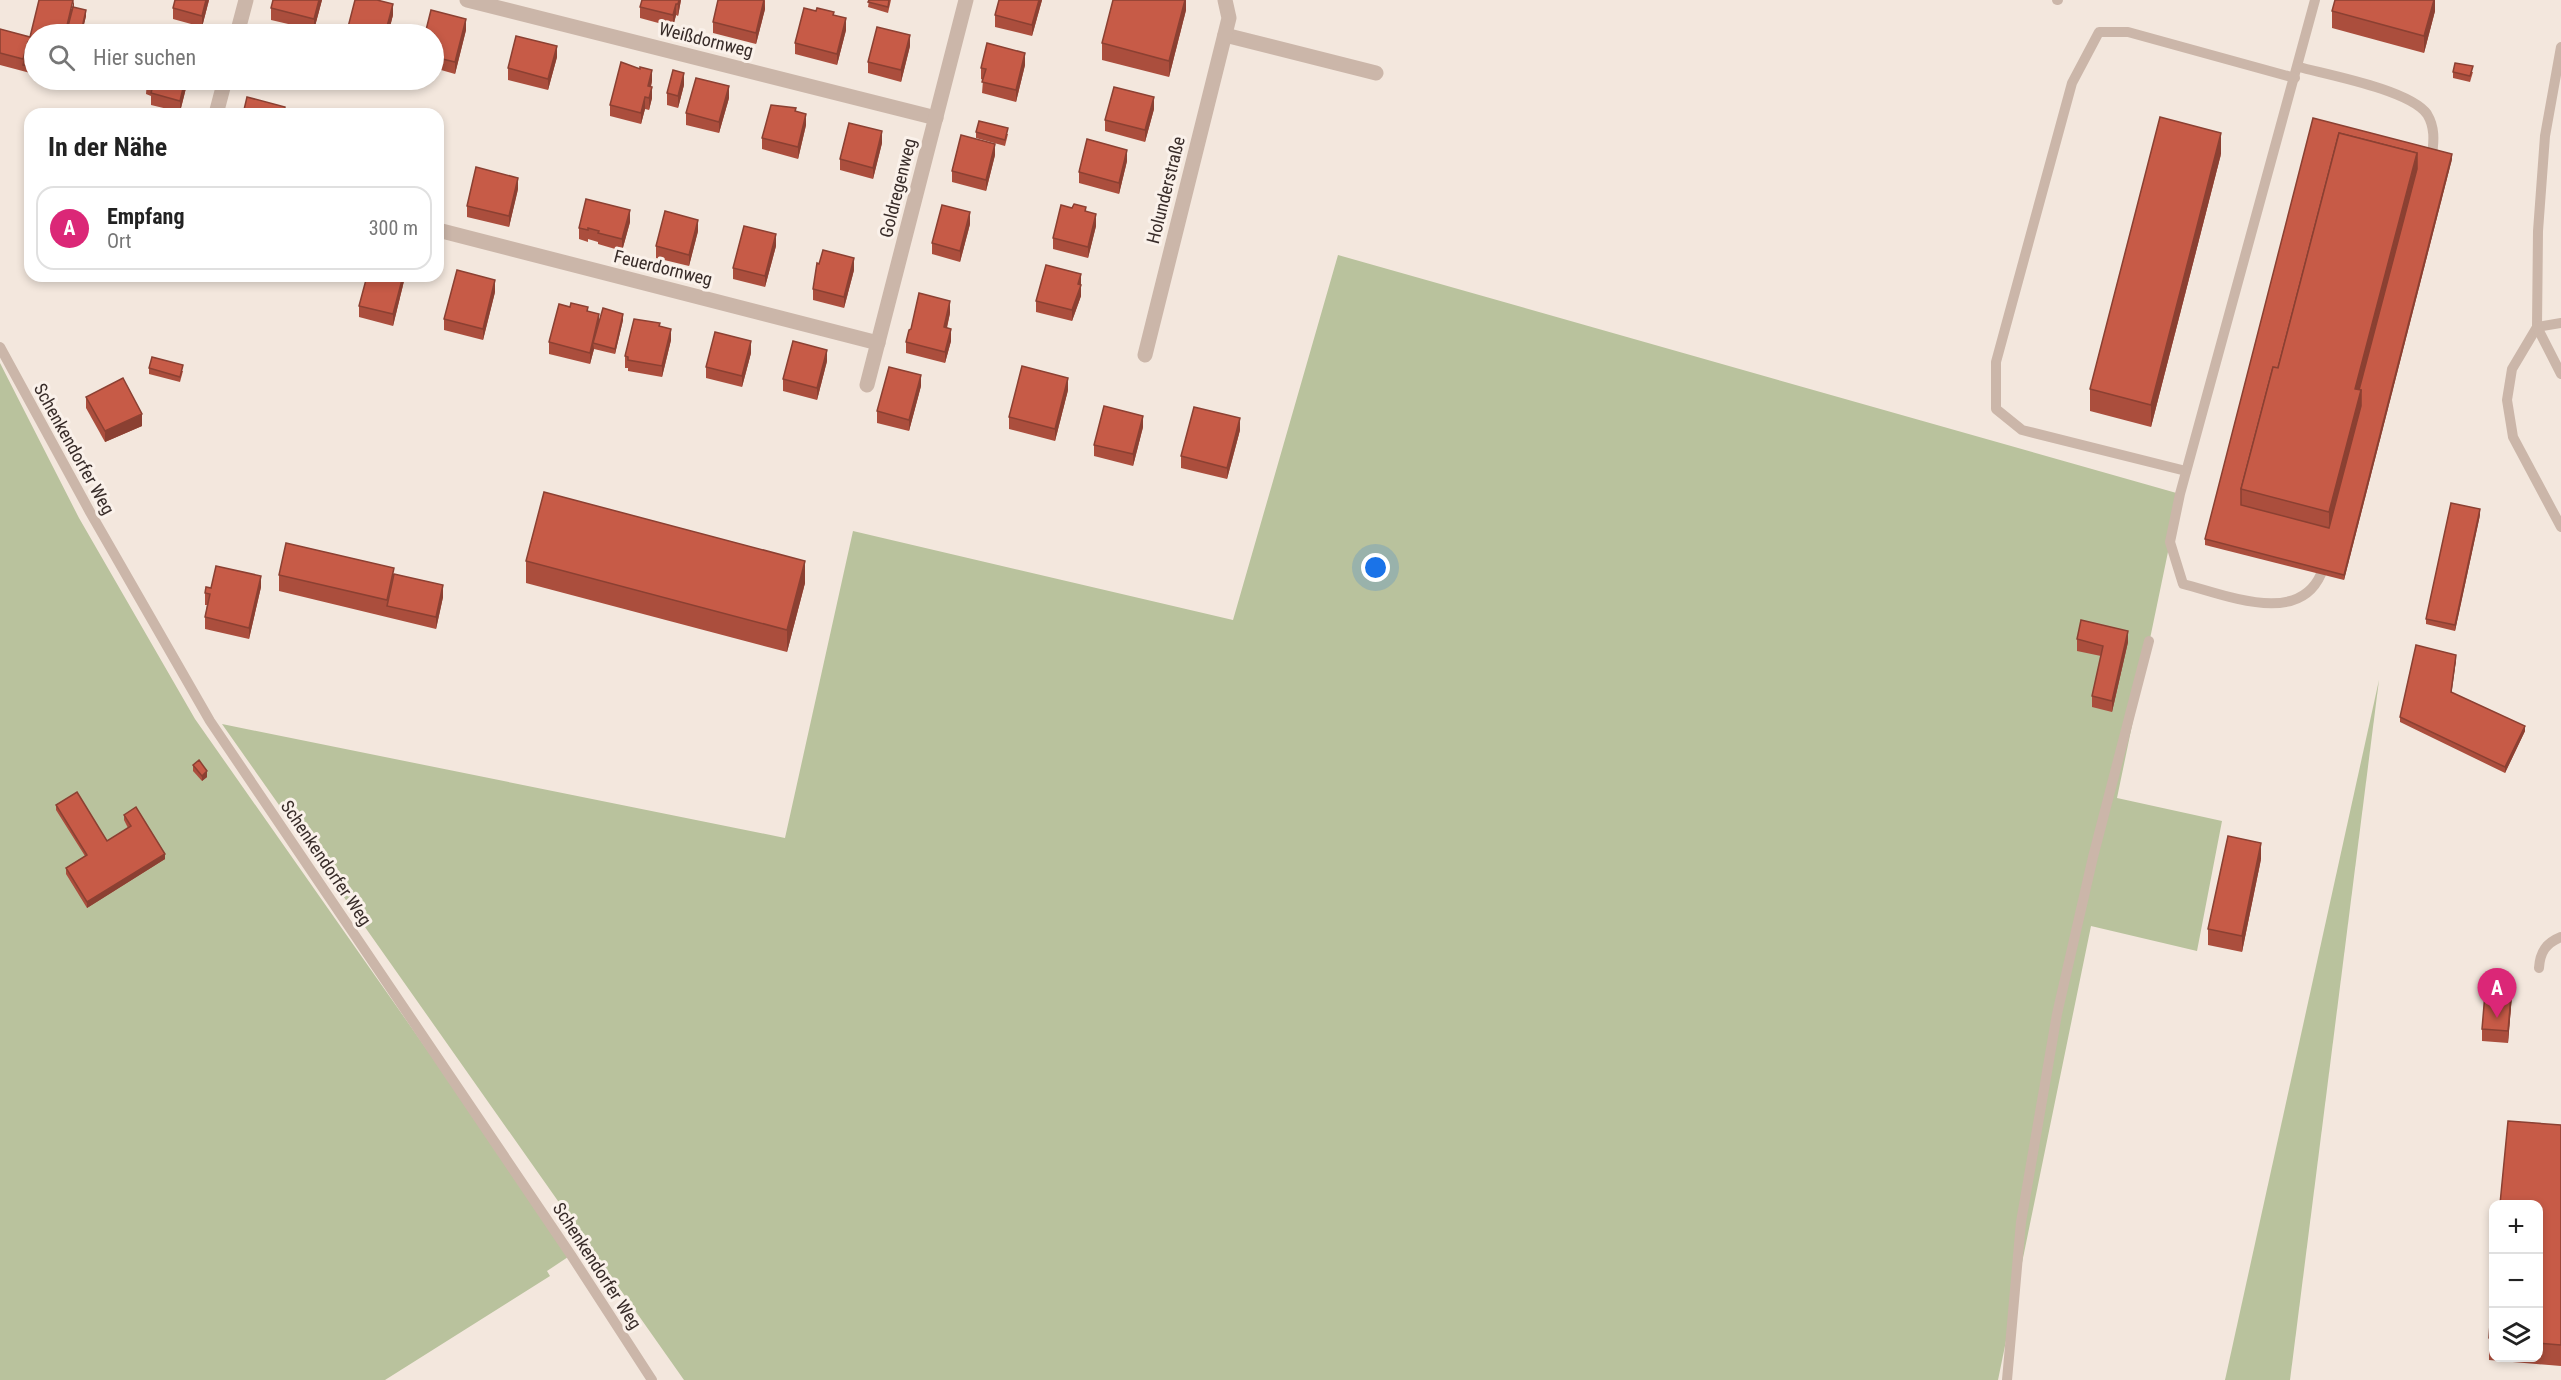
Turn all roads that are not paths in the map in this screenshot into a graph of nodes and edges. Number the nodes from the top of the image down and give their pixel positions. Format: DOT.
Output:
graph roads {
  1 [pos="246,0"];
  2 [pos="467,0"];
  3 [pos="966,0"];
  4 [pos="1225,0"];
  5 [pos="2315,0"];
  6 [pos="240,24"];
  7 [pos="1225,35"];
  8 [pos="2561,47"];
  9 [pos="1376,73"];
  10 [pos="2297,73"];
  11 [pos="222,90"];
  12 [pos="218,108"];
  13 [pos="936,118"];
  14 [pos="2432,154"];
  15 [pos="444,232"];
  16 [pos="2561,323"];
  17 [pos="2536,327"];
  18 [pos="878,343"];
  19 [pos="0,347"];
  20 [pos="1145,355"];
  21 [pos="2561,374"];
  22 [pos="867,385"];
  23 [pos="2187,471"];
  24 [pos="2561,527"];
  25 [pos="2321,574"];
  26 [pos="2149,640"];
  27 [pos="2561,937"];
  28 [pos="2539,968"];
  29 [pos="652,1380"];
  30 [pos="2007,1380"];
  1 -- 6 [label="street"];
  2 -- 13 [label="street, Weißdornweg"];
  3 -- 13 [label="street, Goldregenweg"];
  4 -- 7 [label="street, Holunderstraße"];
  5 -- 10 [label="lane"];
  7 -- 9 [label="street"];
  7 -- 20 [label="street, Holunderstraße"];
  8 -- 17 [label="lane"];
  10 -- 14 [label="lane"];
  10 -- 23 [label="lane"];
  10 -- 23 [label="lane"];
  11 -- 12 [label="street"];
  13 -- 18 [label="street, Goldregenweg"];
  15 -- 18 [label="street, Feuerdornweg"];
  16 -- 17 [label="lane"];
  17 -- 21 [label="lane"];
  17 -- 24 [label="lane"];
  18 -- 22 [label="street, Goldregenweg"];
  19 -- 29 [label="lane, Schenkendorfer Weg"];
  23 -- 25 [label="lane"];
  26 -- 30 [label="lane"];
  27 -- 28 [label="lane"];
}
